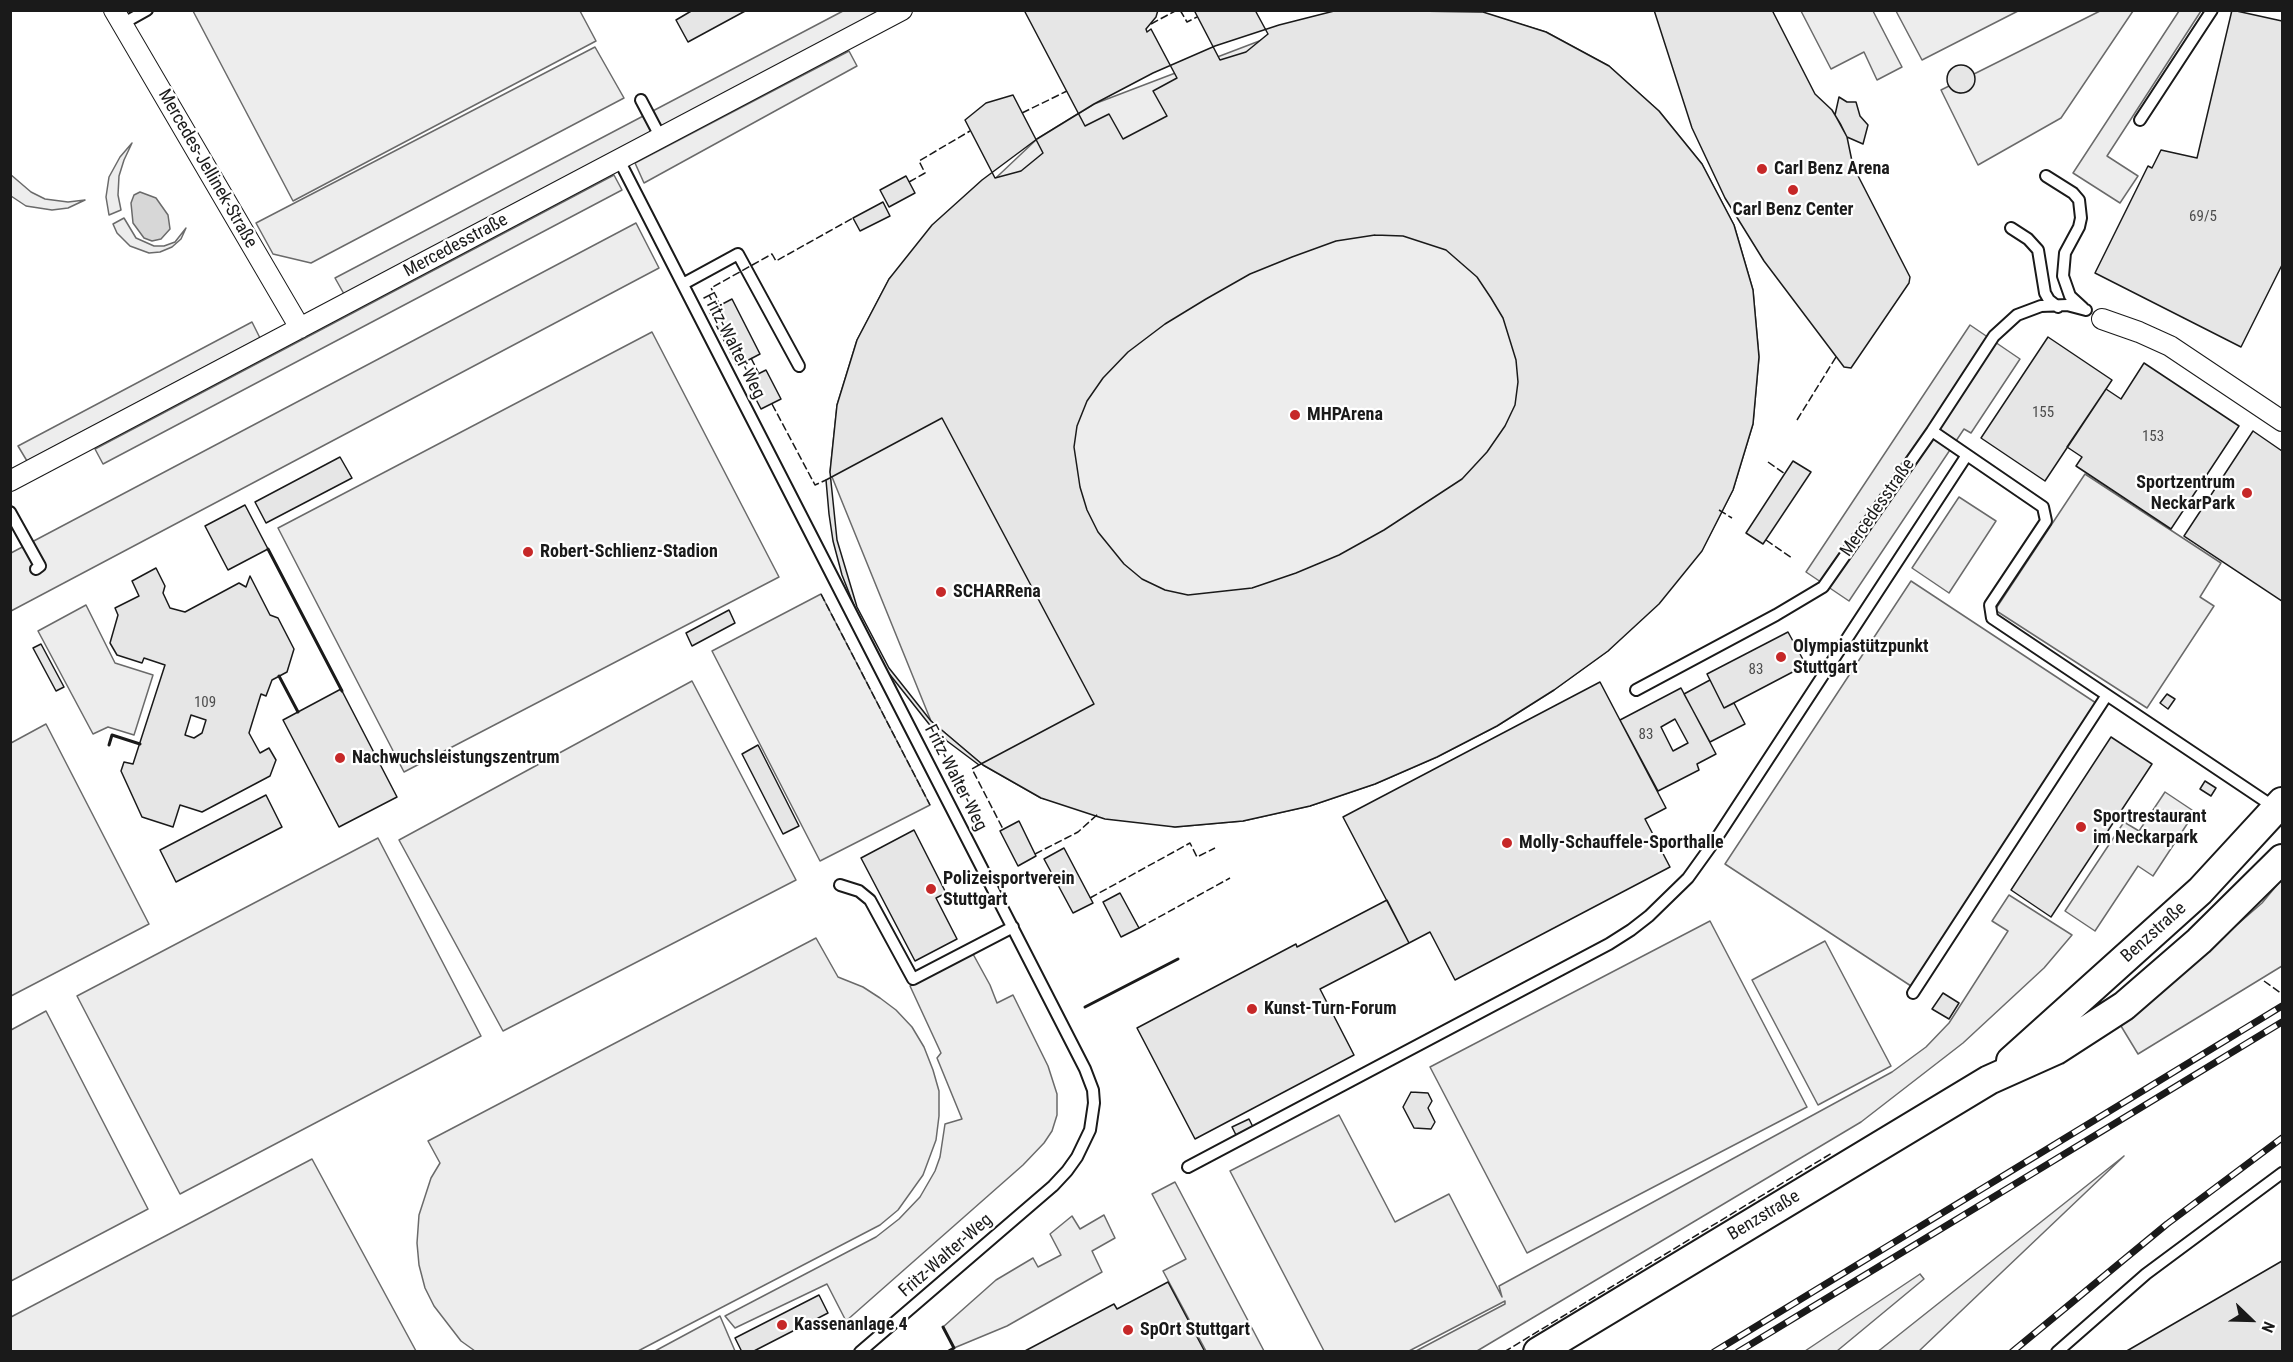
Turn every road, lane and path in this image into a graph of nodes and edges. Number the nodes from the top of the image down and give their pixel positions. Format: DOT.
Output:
graph roads {
  1 [pos="147,10"];
  2 [pos="902,10"];
  3 [pos="2212,10"];
  4 [pos="118,17"];
  5 [pos="640,100"];
  6 [pos="2140,120"];
  7 [pos="661,138"];
  8 [pos="619,160"];
  9 [pos="2046,176"];
  10 [pos="2011,228"];
  11 [pos="683,284"];
  12 [pos="2054,305"];
  13 [pos="2094,314"];
  14 [pos="300,328"];
  15 [pos="799,366"];
  16 [pos="2283,421"];
  17 [pos="1932,431"];
  18 [pos="1967,455"];
  19 [pos="10,481"];
  20 [pos="10,512"];
  21 [pos="36,569"];
  22 [pos="1636,690"];
  23 [pos="2107,695"];
  24 [pos="2280,805"];
  25 [pos="2283,859"];
  26 [pos="840,885"];
  27 [pos="1013,927"];
  28 [pos="1913,993"];
  29 [pos="1989,1080"];
  30 [pos="1188,1167"];
  31 [pos="2283,1173"];
  32 [pos="860,1352"];
  33 [pos="1538,1352"];
  34 [pos="2057,1352"];
  1 -- 4 [label="lane"];
  2 -- 7 [label="street, Mercedesstraße"];
  3 -- 6 [label="lane"];
  4 -- 14 [label="street, Mercedes-Jellinek-Straße"];
  5 -- 7 [label="lane"];
  7 -- 8 [label="street, Mercedesstraße"];
  8 -- 11 [label="lane, Fritz-Walter-Weg"];
  8 -- 14 [label="street, Mercedesstraße"];
  9 -- 13 [label="lane"];
  10 -- 12 [label="lane"];
  11 -- 15 [label="lane"];
  11 -- 27 [label="lane, Fritz-Walter-Weg"];
  12 -- 13 [label="lane, Mercedesstraße"];
  12 -- 13 [label="lane"];
  12 -- 17 [label="lane, Mercedesstraße"];
  13 -- 16 [label="street"];
  14 -- 19 [label="street, Mercedesstraße"];
  17 -- 18 [label="lane"];
  17 -- 22 [label="lane, Mercedesstraße"];
  18 -- 23 [label="lane"];
  18 -- 30 [label="lane"];
  20 -- 21 [label="lane"];
  23 -- 24 [label="lane"];
  23 -- 28 [label="lane"];
  24 -- 29 [label="main road, Benzstraße"];
  25 -- 29 [label="main road, Benzstraße"];
  26 -- 27 [label="lane"];
  27 -- 32 [label="lane, Fritz-Walter-Weg"];
  29 -- 33 [label="main road, Benzstraße"];
  31 -- 34 [label="lane"];
}
